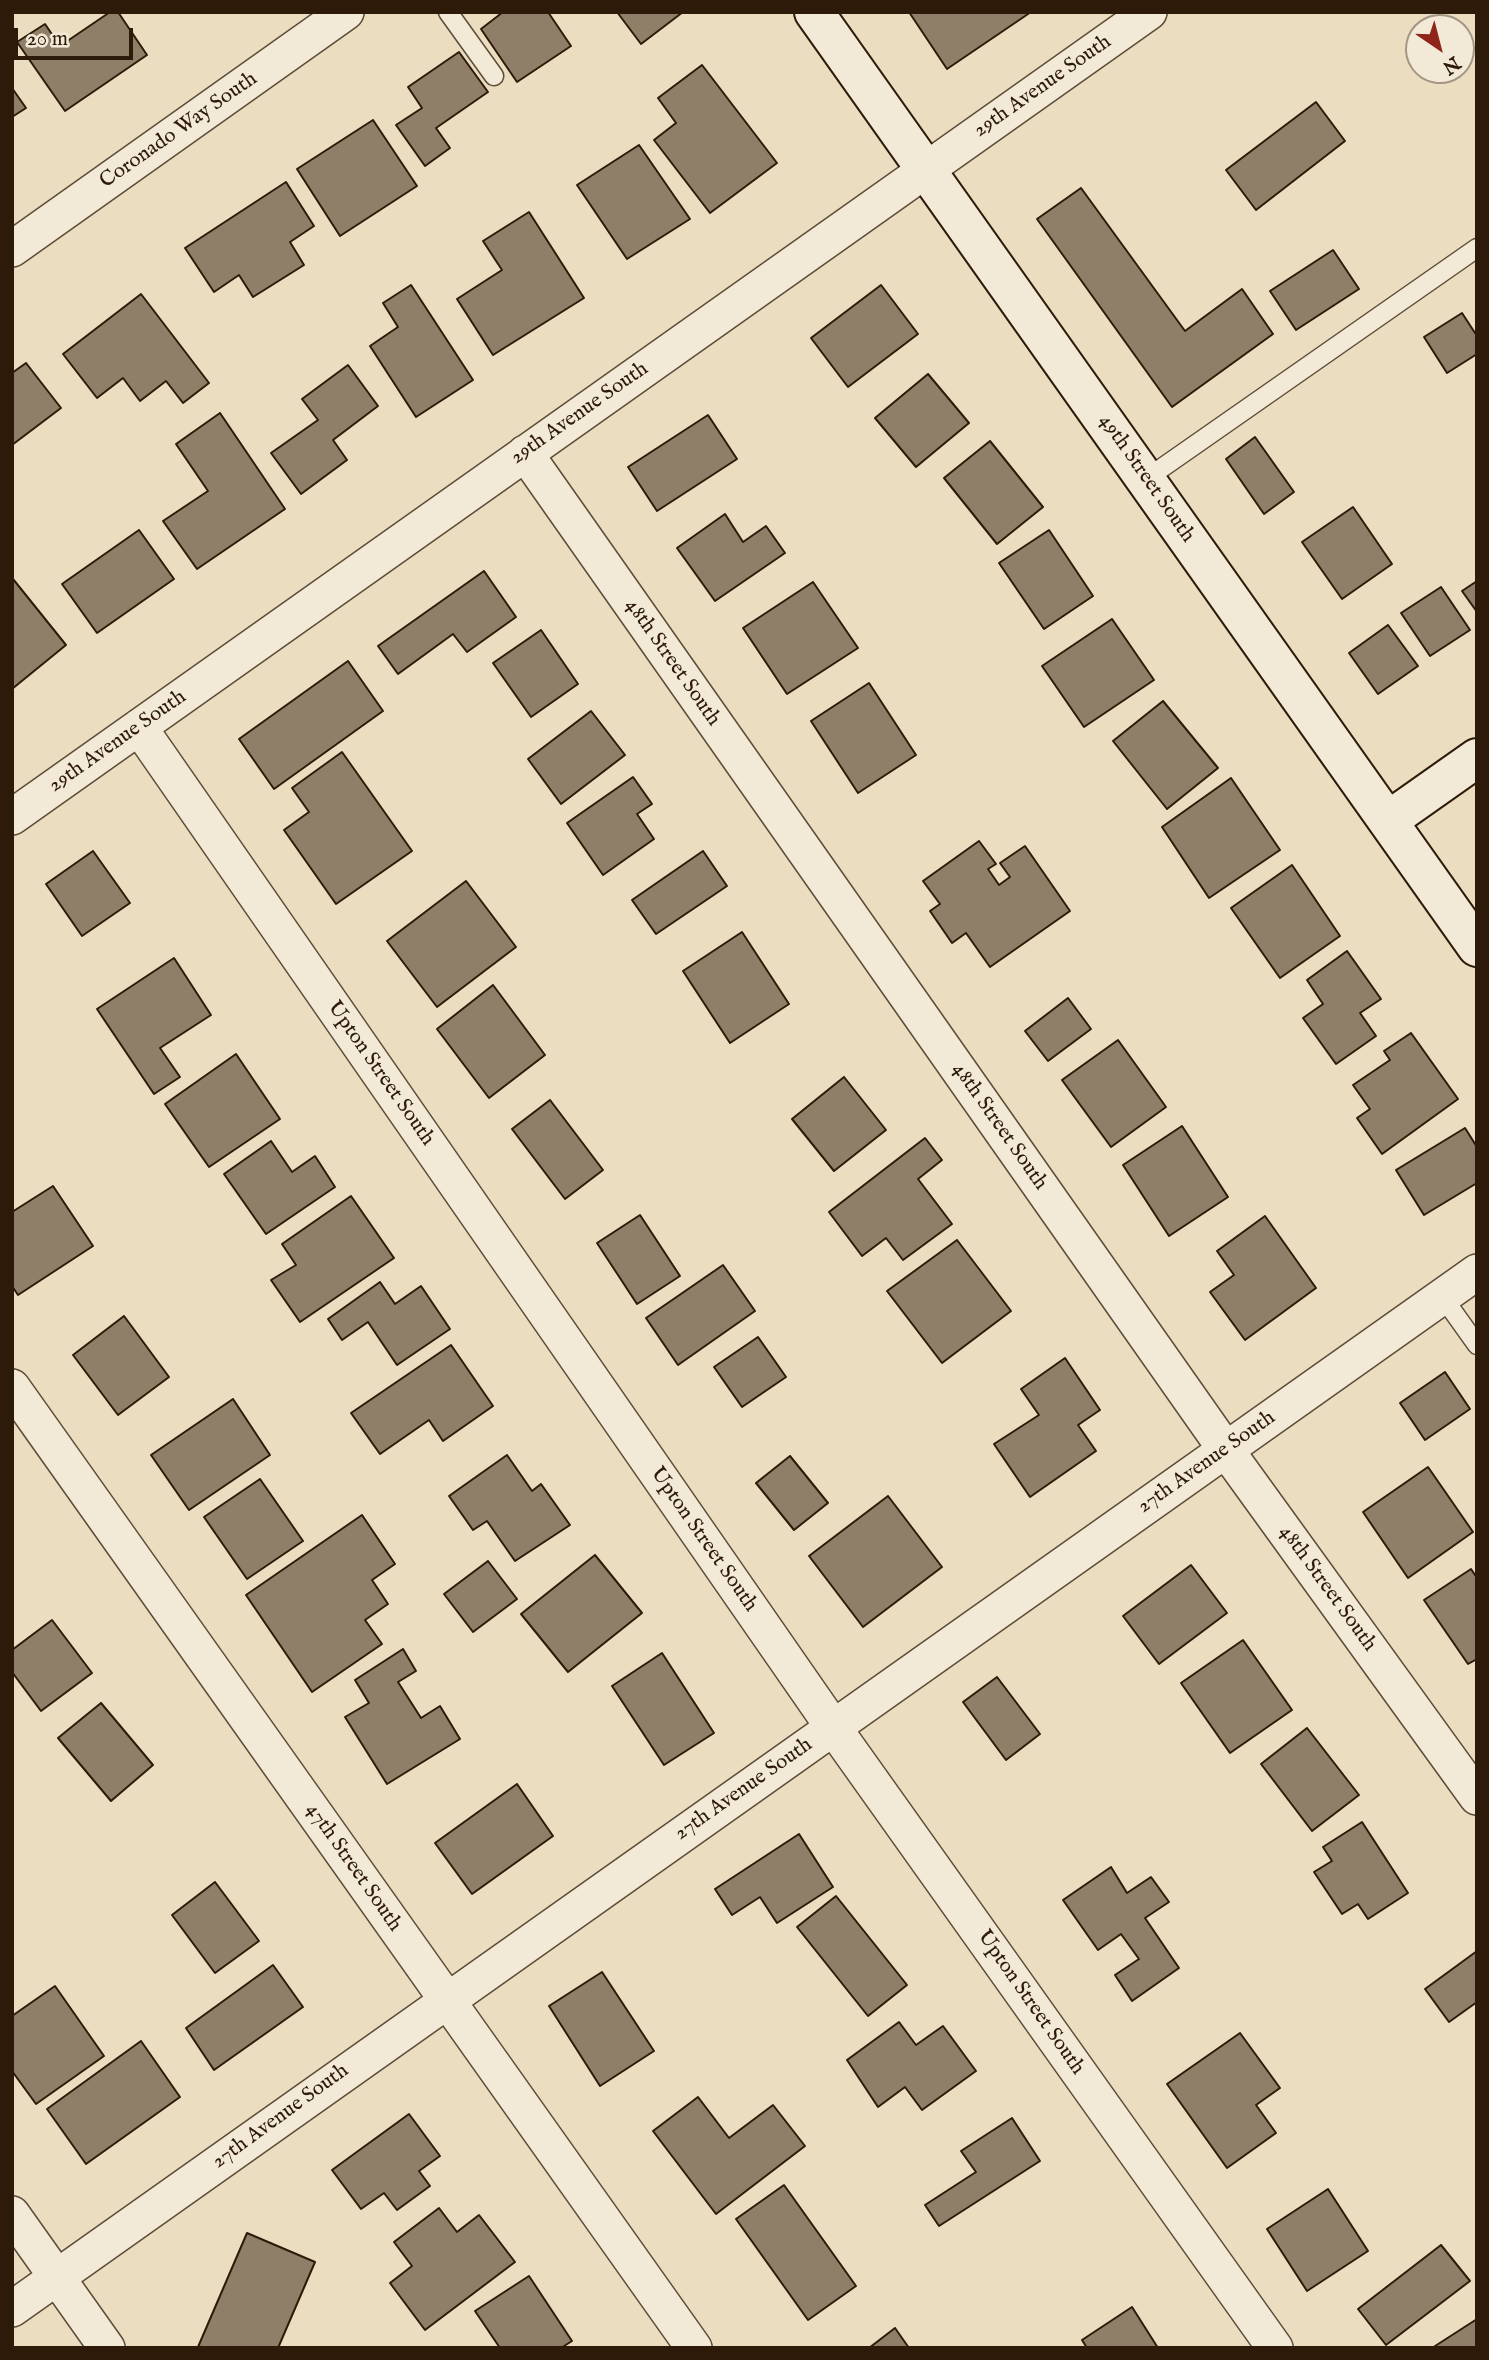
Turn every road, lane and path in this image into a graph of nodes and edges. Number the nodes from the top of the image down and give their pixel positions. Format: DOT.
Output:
graph roads {
  1 [pos="346,12"];
  2 [pos="449,12"];
  3 [pos="814,12"];
  4 [pos="1149,12"];
  5 [pos="494,76"];
  6 [pos="927,169"];
  7 [pos="1477,248"];
  8 [pos="12,249"];
  9 [pos="525,453"];
  10 [pos="1146,479"];
  11 [pos="139,727"];
  12 [pos="1477,758"];
  13 [pos="12,817"];
  14 [pos="1389,820"];
  15 [pos="1477,947"];
  16 [pos="1477,1272"];
  17 [pos="1442,1297"];
  18 [pos="1477,1345"];
  19 [pos="12,1387"];
  20 [pos="1226,1450"];
  21 [pos="833,1727"];
  22 [pos="1477,1797"];
  23 [pos="446,1999"];
  24 [pos="12,2214"];
  25 [pos="57,2277"];
  26 [pos="12,2309"];
  27 [pos="107,2348"];
  28 [pos="694,2348"];
  29 [pos="1275,2348"];
  1 -- 8 [label="street, Coronado Way South"];
  2 -- 5 [label="lane"];
  3 -- 6 [label="street, 49th Street South"];
  4 -- 6 [label="street, 29th Avenue South"];
  6 -- 9 [label="street, 29th Avenue South"];
  6 -- 10 [label="street, 49th Street South"];
  7 -- 10 [label="lane"];
  9 -- 11 [label="street, 29th Avenue South"];
  9 -- 20 [label="street, 48th Street South"];
  10 -- 14 [label="street, 49th Street South"];
  11 -- 13 [label="street, 29th Avenue South"];
  11 -- 21 [label="street, Upton Street South"];
  12 -- 14 [label="street"];
  14 -- 15 [label="street, 49th Street South"];
  16 -- 17 [label="street, 27th Avenue South"];
  17 -- 18 [label="lane"];
  17 -- 20 [label="street, 27th Avenue South"];
  19 -- 23 [label="street, 47th Street South"];
  20 -- 21 [label="street, 27th Avenue South"];
  20 -- 22 [label="street, 48th Street South"];
  21 -- 23 [label="street, 27th Avenue South"];
  21 -- 29 [label="street, Upton Street South"];
  23 -- 25 [label="street, 27th Avenue South"];
  23 -- 28 [label="street, 47th Street South"];
  24 -- 25 [label="street"];
  25 -- 26 [label="street, 27th Avenue South"];
  25 -- 27 [label="street"];
}
